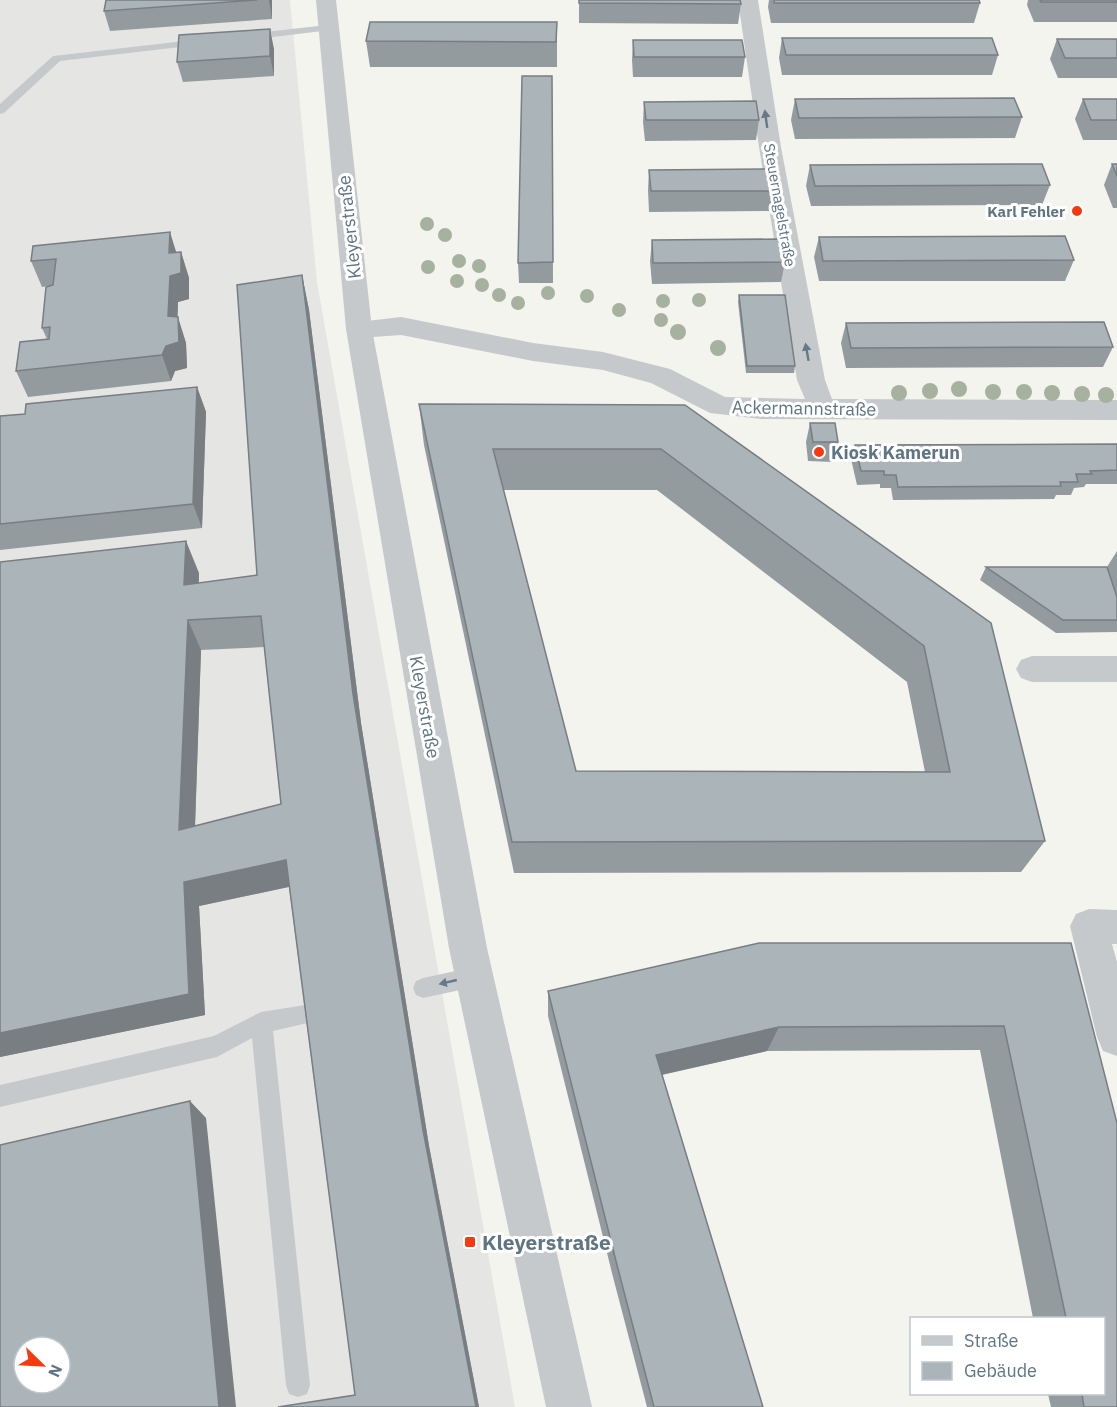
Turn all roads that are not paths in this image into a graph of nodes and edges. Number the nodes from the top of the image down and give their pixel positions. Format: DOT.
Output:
graph roads {
  1 [pos="326,0"];
  2 [pos="748,0"];
  3 [pos="327,28"];
  4 [pos="233,39"];
  5 [pos="210,41"];
  6 [pos="0,110"];
  7 [pos="359,329"];
  8 [pos="720,406"];
  9 [pos="822,409"];
  10 [pos="1117,410"];
  11 [pos="726,436"];
  12 [pos="1032,669"];
  13 [pos="1117,669"];
  14 [pos="1103,927"];
  15 [pos="474,976"];
  16 [pos="423,988"];
  17 [pos="305,1015"];
  18 [pos="261,1022"];
  19 [pos="1117,1037"];
  20 [pos="0,1096"];
  21 [pos="298,1385"];
  22 [pos="569,1407"];
  1 -- 3 [label="street, Kleyerstraße"];
  9 -- 2 [label="street, Steuernagelstraße, one-way"];
  3 -- 4 [label="lane"];
  3 -- 7 [label="street, Kleyerstraße"];
  5 -- 6 [label="lane"];
  7 -- 8 [label="street, Ackermannstraße"];
  7 -- 15 [label="street, Kleyerstraße"];
  8 -- 9 [label="street, Ackermannstraße"];
  8 -- 11 [label="street"];
  9 -- 10 [label="street, Ackermannstraße"];
  12 -- 13 [label="street"];
  14 -- 19 [label="street"];
  15 -- 16 [label="lane, one-way"];
  15 -- 22 [label="street, Kleyerstraße"];
  17 -- 18 [label="lane"];
  18 -- 20 [label="lane"];
  18 -- 21 [label="lane"];
}
